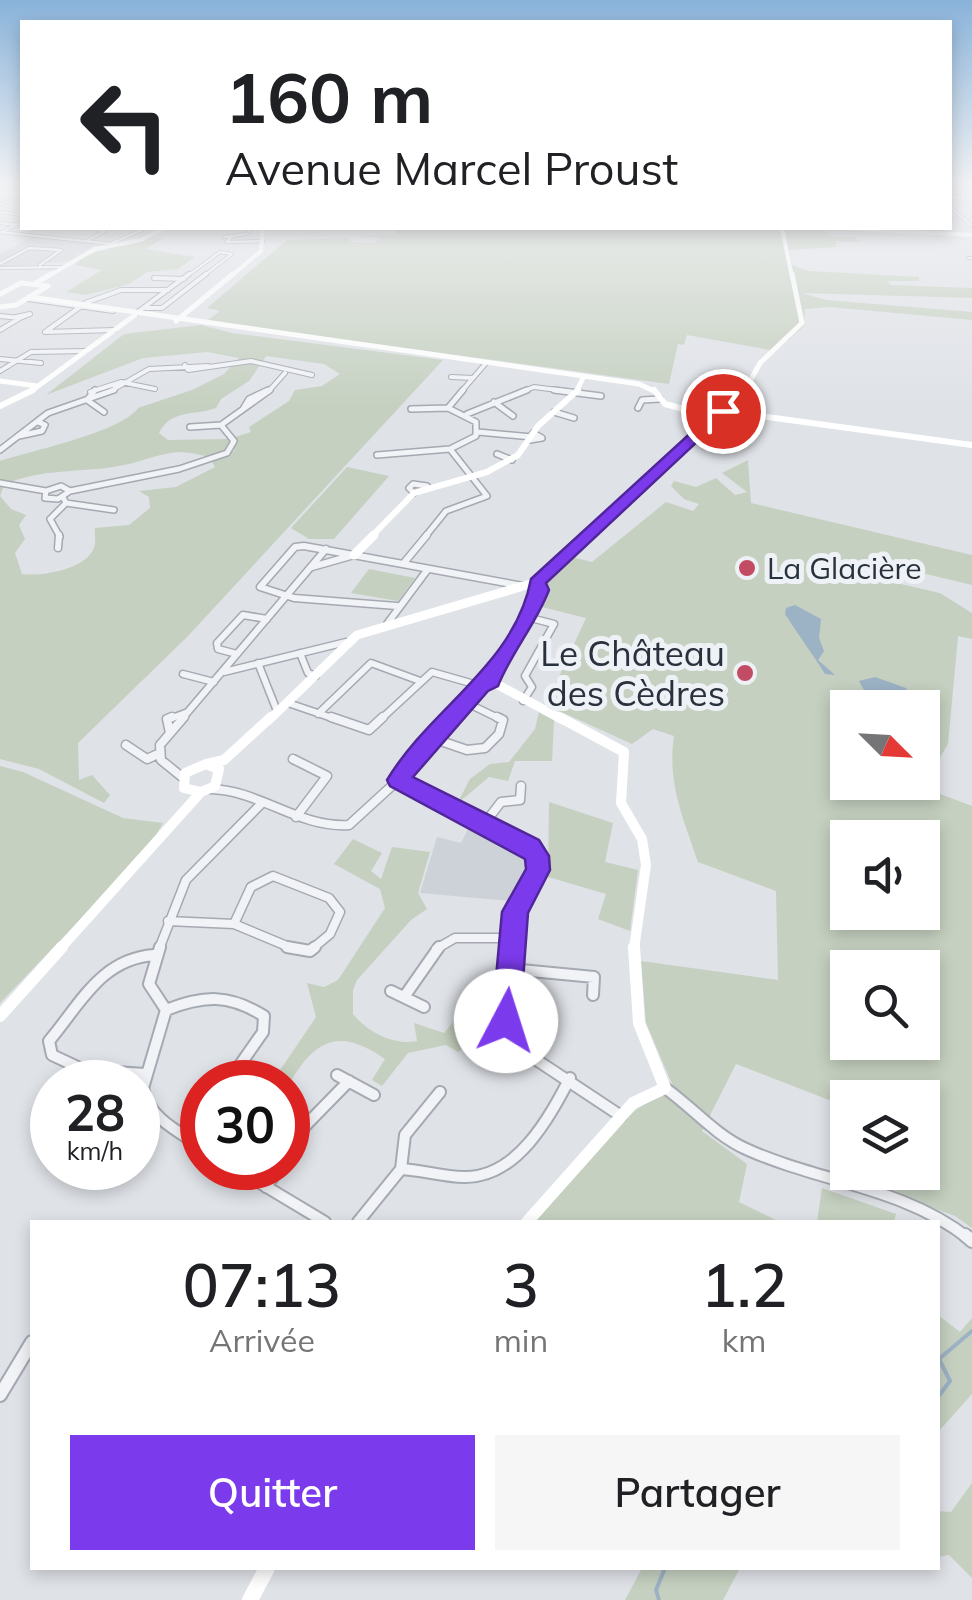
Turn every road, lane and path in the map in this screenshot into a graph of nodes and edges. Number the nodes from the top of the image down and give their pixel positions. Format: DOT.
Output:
graph roads {
  1 [pos="49,259"];
  2 [pos="82,259"];
  3 [pos="211,259"];
  4 [pos="226,259"];
  5 [pos="252,259"];
  6 [pos="788,259"];
  7 [pos="40,264"];
  8 [pos="0,266"];
  9 [pos="65,267"];
  10 [pos="154,278"];
  11 [pos="184,279"];
  12 [pos="36,283"];
  13 [pos="168,290"];
  14 [pos="1,293"];
  15 [pos="30,297"];
  16 [pos="82,305"];
  17 [pos="0,307"];
  18 [pos="145,308"];
  19 [pos="114,311"];
  20 [pos="135,314"];
  21 [pos="0,316"];
  22 [pos="176,321"];
  23 [pos="78,324"];
  24 [pos="91,328"];
  25 [pos="1,329"];
  26 [pos="14,330"];
  27 [pos="114,330"];
  28 [pos="85,351"];
  29 [pos="0,358"];
  30 [pos="15,360"];
  31 [pos="41,363"];
  32 [pos="486,363"];
  33 [pos="0,371"];
  34 [pos="286,372"];
  35 [pos="312,375"];
  36 [pos="584,376"];
  37 [pos="452,377"];
  38 [pos="473,378"];
  39 [pos="0,381"];
  40 [pos="127,383"];
  41 [pos="38,386"];
  42 [pos="154,390"];
  43 [pos="576,392"];
  44 [pos="601,396"];
  45 [pos="660,399"];
  46 [pos="87,400"];
  47 [pos="494,402"];
  48 [pos="0,406"];
  49 [pos="448,408"];
  50 [pos="638,408"];
  51 [pos="411,409"];
  52 [pos="723,411"];
  53 [pos="104,412"];
  54 [pos="554,412"];
  55 [pos="467,414"];
  56 [pos="513,416"];
  57 [pos="714,417"];
  58 [pos="574,418"];
  59 [pos="37,422"];
  60 [pos="221,425"];
  61 [pos="190,427"];
  62 [pos="478,432"];
  63 [pos="19,436"];
  64 [pos="532,437"];
  65 [pos="556,439"];
  66 [pos="972,445"];
  67 [pos="0,450"];
  68 [pos="450,450"];
  69 [pos="377,454"];
  70 [pos="497,454"];
  71 [pos="512,460"];
  72 [pos="472,476"];
  73 [pos="0,483"];
  74 [pos="46,491"];
  75 [pos="70,491"];
  76 [pos="64,500"];
  77 [pos="114,510"];
  78 [pos="58,548"];
  79 [pos="326,549"];
  80 [pos="354,554"];
  81 [pos="404,564"];
  82 [pos="312,567"];
  83 [pos="428,569"];
  84 [pos="532,584"];
  85 [pos="287,596"];
  86 [pos="397,606"];
  87 [pos="527,618"];
  88 [pos="267,619"];
  89 [pos="387,624"];
  90 [pos="368,631"];
  91 [pos="346,642"];
  92 [pos="300,653"];
  93 [pos="235,657"];
  94 [pos="255,664"];
  95 [pos="222,672"];
  96 [pos="183,674"];
  97 [pos="315,675"];
  98 [pos="420,681"];
  99 [pos="214,682"];
  100 [pos="486,684"];
  101 [pos="523,700"];
  102 [pos="467,703"];
  103 [pos="291,704"];
  104 [pos="277,711"];
  105 [pos="318,714"];
  106 [pos="435,739"];
  107 [pos="126,745"];
  108 [pos="158,754"];
  109 [pos="293,759"];
  110 [pos="206,764"];
  111 [pos="173,766"];
  112 [pos="192,767"];
  113 [pos="221,775"];
  114 [pos="398,780"];
  115 [pos="183,782"];
  116 [pos="522,786"];
  117 [pos="230,789"];
  118 [pos="206,791"];
  119 [pos="262,803"];
  120 [pos="181,810"];
  121 [pos="296,817"];
  122 [pos="484,824"];
  123 [pos="168,921"];
  124 [pos="234,924"];
  125 [pos="512,938"];
  126 [pos="154,955"];
  127 [pos="510,969"];
  128 [pos="391,991"];
  129 [pos="593,995"];
  130 [pos="404,997"];
  131 [pos="424,1007"];
  132 [pos="166,1010"];
  133 [pos="0,1016"];
  134 [pos="59,1060"];
  135 [pos="150,1060"];
  136 [pos="243,1060"];
  137 [pos="337,1075"];
  138 [pos="570,1078"];
  139 [pos="349,1082"];
  140 [pos="665,1088"];
  141 [pos="440,1092"];
  142 [pos="374,1095"];
  143 [pos="160,1115"];
  144 [pos="621,1116"];
  145 [pos="310,1121"];
  146 [pos="180,1131"];
  147 [pos="401,1169"];
  148 [pos="271,1190"];
  149 [pos="322,1220"];
  150 [pos="359,1220"];
  151 [pos="528,1220"];
  152 [pos="972,1240"];
  153 [pos="30,1345"];
  154 [pos="0,1394"];
  155 [pos="266,1570"];
  156 [pos="250,1600"];
  1 -- 7 [label="street"];
  2 -- 9 [label="main road"];
  3 -- 11 [label="street"];
  4 -- 18 [label="street"];
  5 -- 22 [label="main road"];
  6 -- 52 [label="main road"];
  7 -- 8 [label="street"];
  7 -- 9 [label="street"];
  9 -- 12 [label="main road"];
  10 -- 11 [label="street"];
  11 -- 13 [label="street"];
  12 -- 14 [label="main road"];
  12 -- 15 [label="main road"];
  13 -- 16 [label="street"];
  13 -- 18 [label="street"];
  15 -- 16 [label="street"];
  15 -- 17 [label="main road"];
  15 -- 19 [label="main road"];
  16 -- 19 [label="street"];
  16 -- 24 [label="street"];
  18 -- 20 [label="street"];
  19 -- 20 [label="main road"];
  20 -- 22 [label="main road"];
  20 -- 27 [label="main road"];
  21 -- 25 [label="street"];
  22 -- 32 [label="main road"];
  23 -- 24 [label="street"];
  24 -- 27 [label="street"];
  25 -- 26 [label="street"];
  27 -- 28 [label="main road"];
  28 -- 30 [label="street"];
  28 -- 41 [label="main road"];
  29 -- 30 [label="street"];
  30 -- 31 [label="street"];
  30 -- 33 [label="street"];
  32 -- 36 [label="main road"];
  32 -- 38 [label="street"];
  34 -- 35 [label="street"];
  34 -- 40 [label="street"];
  34 -- 60 [label="street"];
  36 -- 43 [label="main road"];
  36 -- 45 [label="main road"];
  37 -- 38 [label="street"];
  38 -- 49 [label="street"];
  39 -- 41 [label="main road"];
  40 -- 42 [label="street"];
  40 -- 46 [label="street"];
  41 -- 48 [label="main road"];
  43 -- 44 [label="street"];
  43 -- 47 [label="street"];
  43 -- 54 [label="main road"];
  45 -- 50 [label="street"];
  45 -- 57 [label="main road"];
  46 -- 53 [label="street"];
  46 -- 59 [label="street"];
  47 -- 55 [label="street"];
  47 -- 56 [label="street"];
  49 -- 51 [label="street"];
  49 -- 55 [label="street"];
  52 -- 57 [label="main road"];
  52 -- 66 [label="main road"];
  54 -- 58 [label="street"];
  54 -- 64 [label="main road"];
  55 -- 62 [label="street"];
  57 -- 84 [label="main road"];
  59 -- 63 [label="street"];
  59 -- 63 [label="street"];
  60 -- 61 [label="street"];
  60 -- 75 [label="street"];
  62 -- 64 [label="street"];
  62 -- 68 [label="street"];
  63 -- 67 [label="street"];
  64 -- 65 [label="street"];
  64 -- 71 [label="main road"];
  68 -- 69 [label="street"];
  68 -- 72 [label="street"];
  70 -- 71 [label="street"];
  71 -- 72 [label="main road"];
  72 -- 80 [label="main road"];
  72 -- 81 [label="street"];
  73 -- 74 [label="street"];
  74 -- 75 [label="street"];
  74 -- 76 [label="street"];
  75 -- 76 [label="street"];
  76 -- 77 [label="street"];
  76 -- 78 [label="street"];
  79 -- 80 [label="street"];
  79 -- 82 [label="street"];
  79 -- 85 [label="street"];
  80 -- 81 [label="street"];
  80 -- 82 [label="street"];
  81 -- 83 [label="street"];
  82 -- 85 [label="street"];
  83 -- 84 [label="street"];
  83 -- 86 [label="street"];
  84 -- 87 [label="main road"];
  84 -- 89 [label="main road"];
  85 -- 86 [label="street"];
  85 -- 88 [label="street"];
  86 -- 89 [label="street"];
  87 -- 100 [label="main road"];
  87 -- 101 [label="street"];
  88 -- 93 [label="street"];
  88 -- 93 [label="street"];
  89 -- 90 [label="main road"];
  90 -- 91 [label="main road"];
  90 -- 97 [label="main road"];
  91 -- 92 [label="street"];
  91 -- 97 [label="main road"];
  92 -- 94 [label="street"];
  92 -- 97 [label="street"];
  93 -- 94 [label="street"];
  93 -- 95 [label="street"];
  94 -- 95 [label="street"];
  94 -- 104 [label="street"];
  95 -- 99 [label="street"];
  96 -- 99 [label="street"];
  97 -- 103 [label="main road"];
  97 -- 104 [label="main road"];
  98 -- 100 [label="street"];
  98 -- 105 [label="street"];
  98 -- 105 [label="street"];
  99 -- 108 [label="street"];
  100 -- 101 [label="main road"];
  100 -- 102 [label="street"];
  101 -- 140 [label="main road"];
  102 -- 106 [label="street"];
  102 -- 106 [label="street"];
  103 -- 105 [label="street"];
  103 -- 113 [label="main road"];
  104 -- 110 [label="main road"];
  106 -- 114 [label="street"];
  107 -- 108 [label="street"];
  108 -- 111 [label="street"];
  109 -- 121 [label="street"];
  110 -- 112 [label="main road"];
  110 -- 113 [label="main road"];
  111 -- 112 [label="street"];
  111 -- 115 [label="street"];
  112 -- 115 [label="main road"];
  113 -- 117 [label="street"];
  113 -- 118 [label="main road"];
  114 -- 121 [label="street"];
  114 -- 122 [label="street"];
  115 -- 118 [label="main road"];
  115 -- 120 [label="main road"];
  116 -- 122 [label="street"];
  117 -- 118 [label="street"];
  117 -- 119 [label="street"];
  118 -- 120 [label="main road"];
  119 -- 121 [label="street"];
  119 -- 123 [label="street"];
  120 -- 133 [label="main road"];
  122 -- 125 [label="street"];
  123 -- 124 [label="street"];
  123 -- 126 [label="street"];
  124 -- 124 [label="street"];
  125 -- 127 [label="street"];
  125 -- 130 [label="street"];
  126 -- 132 [label="street"];
  126 -- 134 [label="street"];
  127 -- 129 [label="street"];
  127 -- 138 [label="street"];
  128 -- 130 [label="street"];
  130 -- 131 [label="street"];
  132 -- 135 [label="street"];
  132 -- 136 [label="street"];
  137 -- 139 [label="street"];
  138 -- 144 [label="street"];
  138 -- 147 [label="street"];
  139 -- 142 [label="street"];
  139 -- 145 [label="street"];
  140 -- 144 [label="main road"];
  140 -- 152 [label="street"];
  141 -- 147 [label="street"];
  143 -- 146 [label="street"];
  144 -- 151 [label="main road"];
  147 -- 150 [label="street"];
  148 -- 149 [label="street"];
  153 -- 154 [label="street"];
  155 -- 156 [label="main road"];
}
